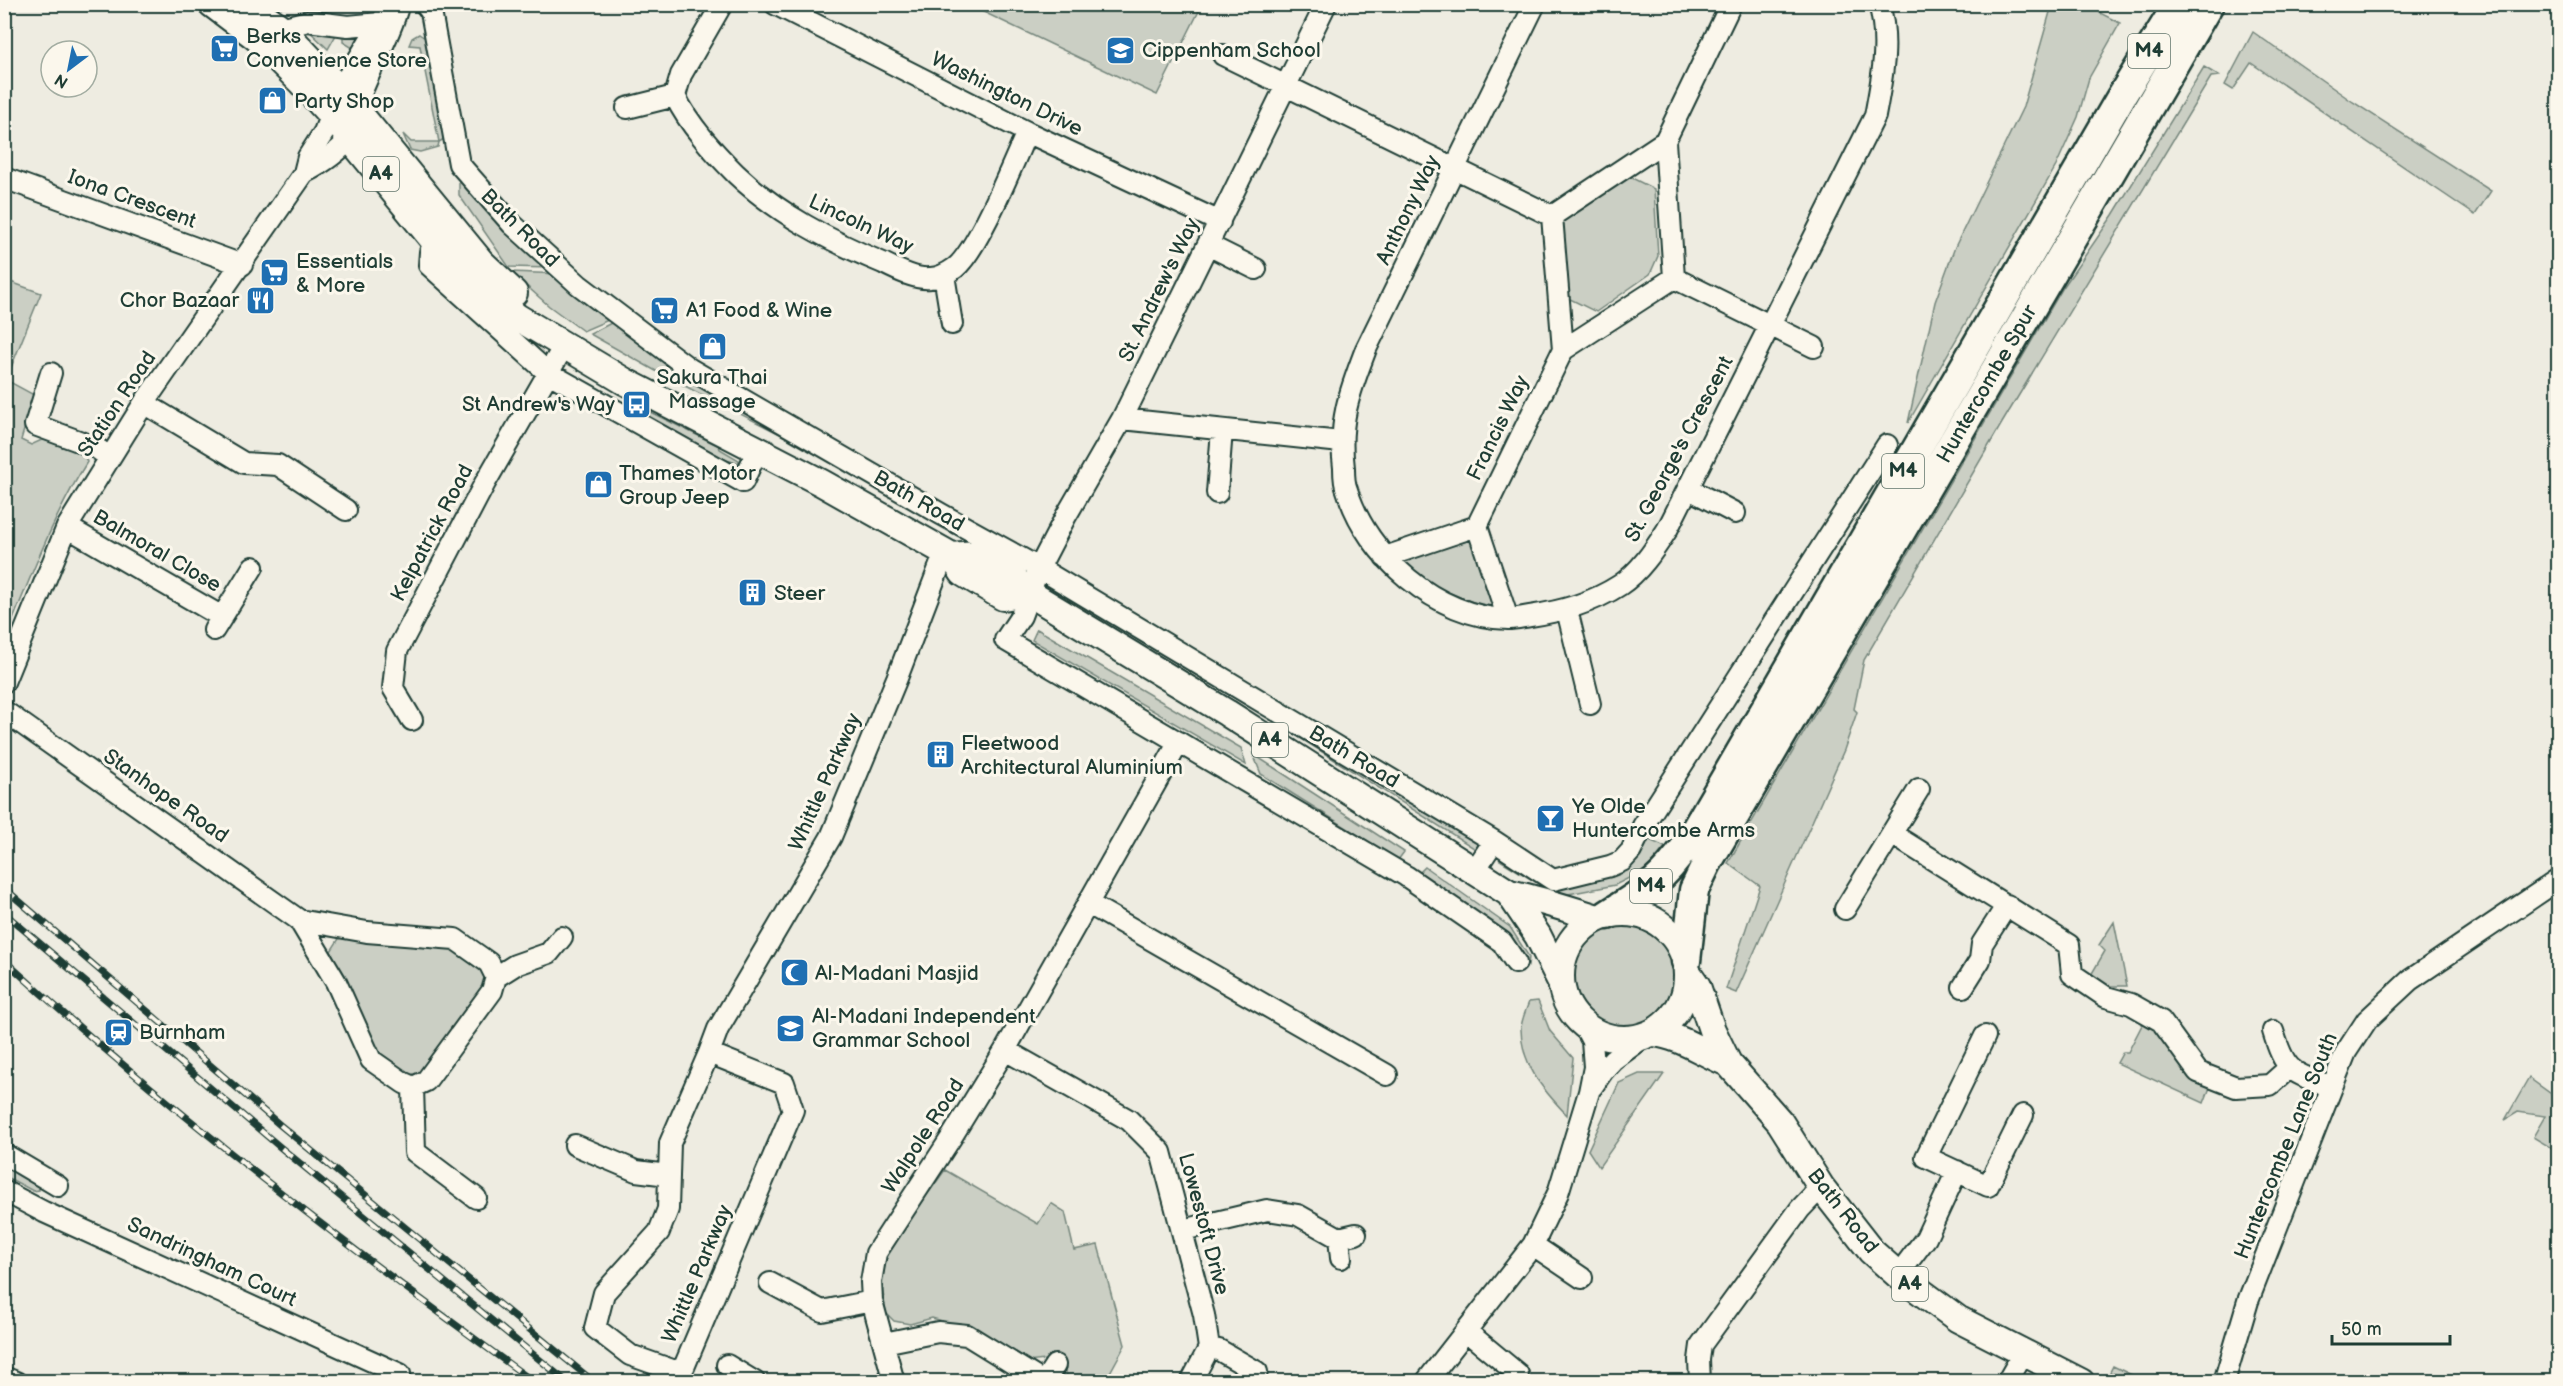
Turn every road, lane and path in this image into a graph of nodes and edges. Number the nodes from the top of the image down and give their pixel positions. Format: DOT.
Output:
graph roads {
  1 [pos="212,4"];
  2 [pos="248,4"];
  3 [pos="397,4"];
  4 [pos="425,4"];
  5 [pos="722,4"];
  6 [pos="775,4"];
  7 [pos="1326,4"];
  8 [pos="1535,4"];
  9 [pos="1731,4"];
  10 [pos="1879,4"];
  11 [pos="2178,4"];
  12 [pos="2210,4"];
  13 [pos="380,22"];
  14 [pos="281,28"];
  15 [pos="1223,55"];
  16 [pos="1287,85"];
  17 [pos="675,96"];
  18 [pos="348,100"];
  19 [pos="627,108"];
  20 [pos="330,114"];
  21 [pos="1027,132"];
  22 [pos="350,138"];
  23 [pos="1665,141"];
  24 [pos="1455,168"];
  25 [pos="304,173"];
  26 [pos="4,178"];
  27 [pos="1552,216"];
  28 [pos="1220,222"];
  29 [pos="435,242"];
  30 [pos="1208,245"];
  31 [pos="242,266"];
  32 [pos="1256,269"];
  33 [pos="944,275"];
  34 [pos="1674,278"];
  35 [pos="952,324"];
  36 [pos="1771,325"];
  37 [pos="560,341"];
  38 [pos="1814,347"];
  39 [pos="1563,350"];
  40 [pos="547,372"];
  41 [pos="51,373"];
  42 [pos="144,403"];
  43 [pos="1122,419"];
  44 [pos="1222,430"];
  45 [pos="1341,442"];
  46 [pos="1887,445"];
  47 [pos="757,451"];
  48 [pos="109,457"];
  49 [pos="1689,489"];
  50 [pos="1217,494"];
  51 [pos="346,510"];
  52 [pos="1735,513"];
  53 [pos="1476,526"];
  54 [pos="67,527"];
  55 [pos="949,554"];
  56 [pos="1385,557"];
  57 [pos="253,567"];
  58 [pos="1039,567"];
  59 [pos="1029,593"];
  60 [pos="1567,610"];
  61 [pos="1508,619"];
  62 [pos="4,682"];
  63 [pos="1590,704"];
  64 [pos="4,711"];
  65 [pos="412,720"];
  66 [pos="1179,742"];
  67 [pos="1919,789"];
  68 [pos="1892,834"];
  69 [pos="1494,841"];
  70 [pos="1475,870"];
  71 [pos="2559,880"];
  72 [pos="1509,892"];
  73 [pos="1089,904"];
  74 [pos="2007,905"];
  75 [pos="1845,909"];
  76 [pos="1602,916"];
  77 [pos="299,920"];
  78 [pos="562,937"];
  79 [pos="1516,963"];
  80 [pos="1687,967"];
  81 [pos="496,977"];
  82 [pos="1561,982"];
  83 [pos="1963,987"];
  84 [pos="1583,1024"];
  85 [pos="2273,1031"];
  86 [pos="1649,1035"];
  87 [pos="1985,1036"];
  88 [pos="1005,1050"];
  89 [pos="710,1053"];
  90 [pos="1728,1063"];
  91 [pos="2289,1068"];
  92 [pos="1387,1075"];
  93 [pos="414,1087"];
  94 [pos="2332,1087"];
  95 [pos="1589,1092"];
  96 [pos="2023,1114"];
  97 [pos="574,1145"];
  98 [pos="4,1154"];
  99 [pos="1957,1171"];
  100 [pos="668,1175"];
  101 [pos="58,1186"];
  102 [pos="1821,1187"];
  103 [pos="4,1191"];
  104 [pos="476,1198"];
  105 [pos="1183,1230"];
  106 [pos="1533,1245"];
  107 [pos="1341,1258"];
  108 [pos="1898,1275"];
  109 [pos="1582,1278"];
  110 [pos="770,1283"];
  111 [pos="872,1300"];
  112 [pos="1466,1331"];
  113 [pos="884,1343"];
  114 [pos="1209,1348"];
  115 [pos="2023,1354"];
  116 [pos="727,1365"];
  117 [pos="1257,1372"];
  118 [pos="400,1374"];
  119 [pos="1518,1374"];
  120 [pos="1048,1376"];
  121 [pos="4,1377"];
  122 [pos="16,1382"];
  123 [pos="755,1382"];
  124 [pos="894,1382"];
  125 [pos="1191,1382"];
  126 [pos="1426,1382"];
  127 [pos="1700,1382"];
  128 [pos="2007,1382"];
  129 [pos="2081,1382"];
  130 [pos="2224,1382"];
  1 -- 20 [label="main road, Bath Road / A4"];
  2 -- 14 [label="main road, Bath Road / A4"];
  3 -- 13 [label="street"];
  3 -- 18 [label="street"];
  4 -- 58 [label="street, Bath Road"];
  5 -- 17 [label="street"];
  6 -- 21 [label="street, Washington Drive"];
  7 -- 16 [label="street, St. Andrew's Way"];
  8 -- 24 [label="street, Anthony Way"];
  9 -- 23 [label="street"];
  10 -- 36 [label="street, St. George's Crescent"];
  11 -- 76 [label="highway, Huntercombe Spur / M4"];
  12 -- 80 [label="highway, Huntercombe Spur / M4"];
  13 -- 14 [label="street"];
  13 -- 18 [label="street"];
  14 -- 18 [label="main road, Bath Road / A4"];
  15 -- 16 [label="street"];
  16 -- 24 [label="street"];
  16 -- 28 [label="street, St. Andrew's Way"];
  17 -- 19 [label="street"];
  17 -- 33 [label="street, Lincoln Way"];
  18 -- 20 [label="street, Station Road"];
  18 -- 22 [label="street"];
  18 -- 37 [label="main road, Bath Road / A4"];
  20 -- 22 [label="main road, Bath Road / A4"];
  20 -- 25 [label="street, Station Road"];
  21 -- 28 [label="street, Washington Drive"];
  21 -- 33 [label="street"];
  22 -- 25 [label="street, Station Road"];
  22 -- 29 [label="main road, Bath Road / A4"];
  23 -- 27 [label="street"];
  23 -- 34 [label="street"];
  24 -- 27 [label="street"];
  24 -- 45 [label="street, Anthony Way"];
  25 -- 31 [label="street, Station Road"];
  26 -- 31 [label="street, Iona Crescent"];
  27 -- 39 [label="street"];
  28 -- 30 [label="street, St. Andrew's Way"];
  29 -- 37 [label="main road, Bath Road / A4"];
  29 -- 40 [label="street"];
  30 -- 32 [label="street"];
  30 -- 43 [label="street, St. Andrew's Way"];
  31 -- 42 [label="street, Station Road"];
  33 -- 35 [label="street"];
  34 -- 36 [label="street"];
  34 -- 39 [label="street"];
  36 -- 38 [label="street"];
  36 -- 49 [label="street, St. George's Crescent"];
  37 -- 40 [label="street, Kelpatrick Road"];
  37 -- 47 [label="main road, Bath Road / A4"];
  39 -- 53 [label="street, Francis Way"];
  40 -- 47 [label="street"];
  40 -- 65 [label="street, Kelpatrick Road"];
  41 -- 48 [label="street"];
  42 -- 48 [label="street, Station Road"];
  42 -- 51 [label="street"];
  43 -- 44 [label="street"];
  43 -- 58 [label="street, St. Andrew's Way"];
  44 -- 45 [label="street"];
  44 -- 50 [label="street"];
  45 -- 56 [label="street, St. George's Crescent"];
  46 -- 69 [label="street, Bath Road"];
  47 -- 55 [label="main road, Bath Road / A4"];
  48 -- 54 [label="street, Station Road"];
  49 -- 52 [label="street"];
  49 -- 60 [label="street, St. George's Crescent"];
  53 -- 56 [label="street"];
  53 -- 61 [label="street"];
  54 -- 57 [label="street, Balmoral Close"];
  54 -- 62 [label="street, Station Road"];
  55 -- 59 [label="main road, Bath Road / A4"];
  55 -- 89 [label="street, Whittle Parkway"];
  56 -- 61 [label="street, St. George's Crescent"];
  58 -- 59 [label="street, St. Andrew's Way"];
  58 -- 69 [label="street, Bath Road"];
  59 -- 66 [label="street, St. Andrew's Way"];
  59 -- 70 [label="main road, Bath Road / A4"];
  60 -- 61 [label="street, St. George's Crescent"];
  60 -- 63 [label="street"];
  64 -- 77 [label="street, Stanhope Road"];
  66 -- 73 [label="street, Walpole Road"];
  66 -- 79 [label="street"];
  67 -- 68 [label="street"];
  68 -- 74 [label="street"];
  68 -- 75 [label="street"];
  69 -- 70 [label="street"];
  70 -- 72 [label="main road, Bath Road / A4"];
  71 -- 94 [label="street, Huntercombe Lane South"];
  72 -- 76 [label="main road, Bath Road / A4"];
  72 -- 82 [label="main road, Bath Road / A4"];
  73 -- 88 [label="street, Walpole Road"];
  73 -- 92 [label="street"];
  74 -- 83 [label="street"];
  74 -- 91 [label="street"];
  76 -- 80 [label="main road"];
  76 -- 82 [label="main road"];
  77 -- 81 [label="street, Stanhope Road"];
  77 -- 93 [label="street, Stanhope Road"];
  78 -- 81 [label="street"];
  80 -- 86 [label="main road"];
  80 -- 90 [label="main road, Bath Road / A4"];
  81 -- 93 [label="street"];
  82 -- 84 [label="main road"];
  84 -- 86 [label="main road"];
  84 -- 95 [label="street"];
  85 -- 91 [label="street"];
  86 -- 90 [label="main road, Bath Road / A4"];
  86 -- 95 [label="street"];
  87 -- 99 [label="street"];
  88 -- 105 [label="street, Lowestoft Drive"];
  88 -- 111 [label="street, Walpole Road"];
  89 -- 100 [label="street, Whittle Parkway"];
  89 -- 100 [label="street, Whittle Parkway"];
  90 -- 102 [label="main road, Bath Road / A4"];
  91 -- 94 [label="street"];
  93 -- 104 [label="street"];
  94 -- 130 [label="street, Huntercombe Lane South"];
  95 -- 106 [label="street"];
  96 -- 99 [label="street"];
  97 -- 100 [label="street"];
  98 -- 101 [label="street"];
  99 -- 108 [label="street"];
  102 -- 108 [label="main road, Bath Road / A4"];
  102 -- 127 [label="street"];
  103 -- 118 [label="street, Sandringham Court"];
  105 -- 107 [label="street"];
  105 -- 114 [label="street, Lowestoft Drive"];
  106 -- 109 [label="street"];
  106 -- 112 [label="street"];
  108 -- 115 [label="main road, Bath Road / A4"];
  110 -- 111 [label="street"];
  111 -- 113 [label="street, Walpole Road"];
  112 -- 119 [label="street"];
  112 -- 126 [label="street"];
  113 -- 120 [label="street"];
  113 -- 124 [label="street, Walpole Road"];
  114 -- 117 [label="street"];
  114 -- 125 [label="street"];
  115 -- 128 [label="street"];
  115 -- 129 [label="main road, Bath Road / A4"];
  116 -- 123 [label="street"];
  121 -- 122 [label="street"];
}
